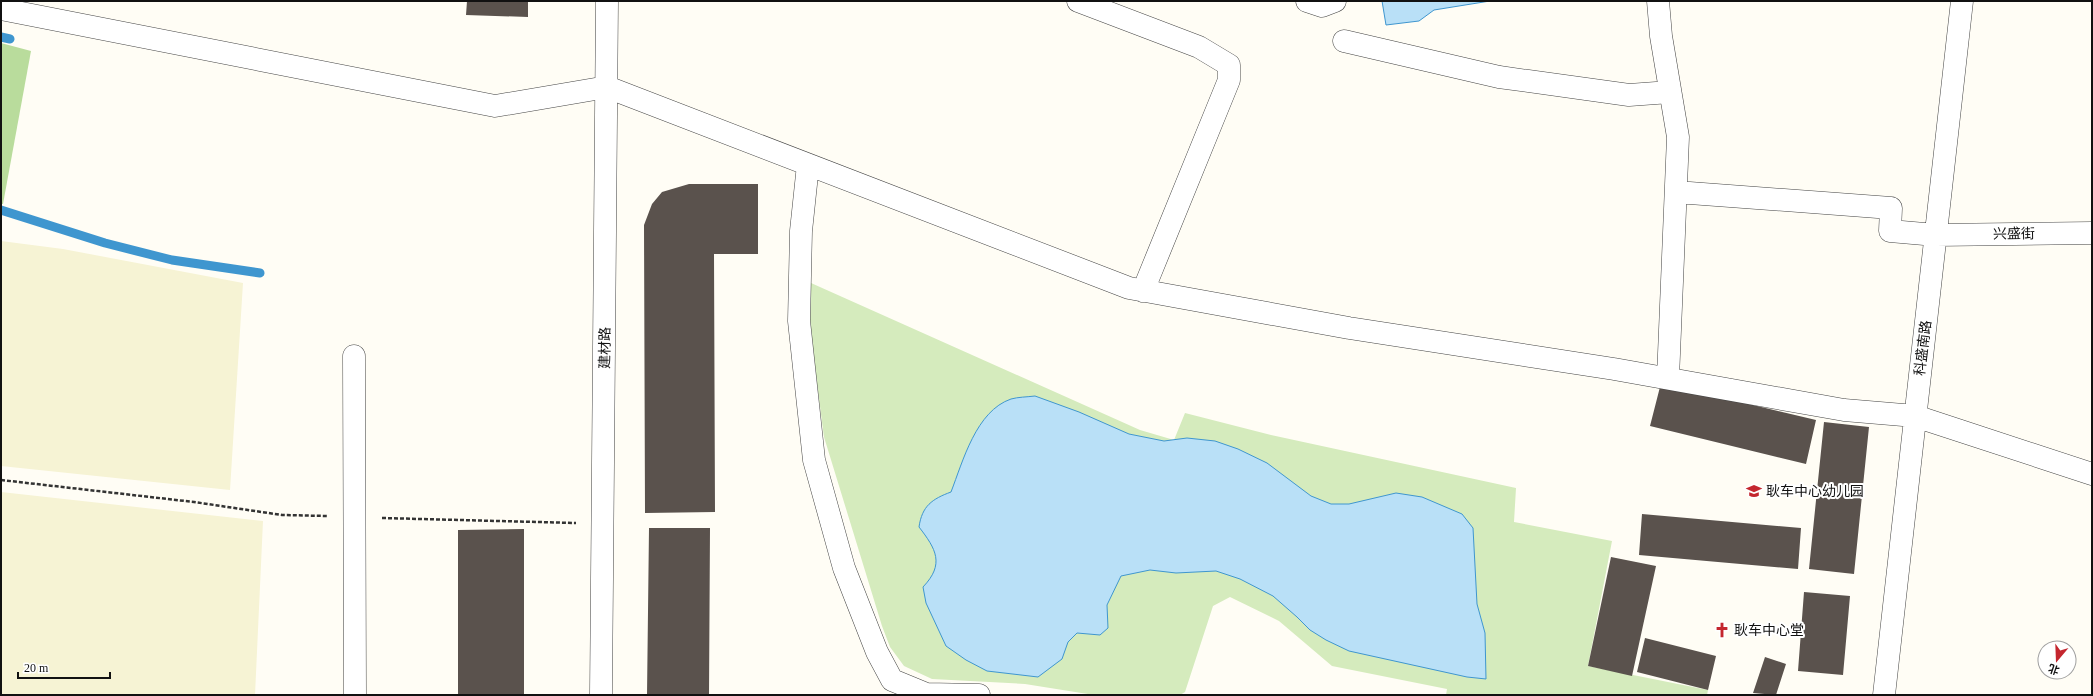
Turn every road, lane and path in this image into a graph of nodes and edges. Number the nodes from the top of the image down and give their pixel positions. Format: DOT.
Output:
graph roads {
  1 [pos="607,1"];
  2 [pos="1078,1"];
  3 [pos="1307,1"];
  4 [pos="1335,1"];
  5 [pos="1658,1"];
  6 [pos="1962,1"];
  7 [pos="1,9"];
  8 [pos="1344,41"];
  9 [pos="607,87"];
  10 [pos="1670,92"];
  11 [pos="808,165"];
  12 [pos="1676,192"];
  13 [pos="2092,233"];
  14 [pos="1936,235"];
  15 [pos="1143,291"];
  16 [pos="354,356"];
  17 [pos="1668,378"];
  18 [pos="1915,416"];
  19 [pos="2092,474"];
  20 [pos="1,480"];
  21 [pos="355,517"];
  22 [pos="603,524"];
  23 [pos="926,694"];
  24 [pos="356,695"];
  25 [pos="602,695"];
  26 [pos="979,695"];
  27 [pos="1884,695"];
  1 -- 9 [label="street, 建材路"];
  2 -- 15 [label="street"];
  3 -- 4 [label="street"];
  5 -- 10 [label="street"];
  6 -- 14 [label="street, 科盛南路"];
  7 -- 9 [label="street"];
  8 -- 10 [label="street"];
  9 -- 11 [label="street"];
  9 -- 22 [label="street, 建材路"];
  10 -- 12 [label="street"];
  11 -- 15 [label="street"];
  11 -- 23 [label="street"];
  12 -- 14 [label="street, 兴盛街"];
  12 -- 17 [label="street"];
  13 -- 14 [label="street, 兴盛街"];
  14 -- 18 [label="street, 科盛南路"];
  15 -- 17 [label="street"];
  16 -- 21 [label="street"];
  17 -- 18 [label="street"];
  18 -- 19 [label="street"];
  18 -- 27 [label="street, 科盛南路"];
  20 -- 21 [label="path"];
  21 -- 22 [label="path"];
  21 -- 24 [label="street"];
  22 -- 25 [label="street, 建材路"];
  23 -- 26 [label="street"];
}
